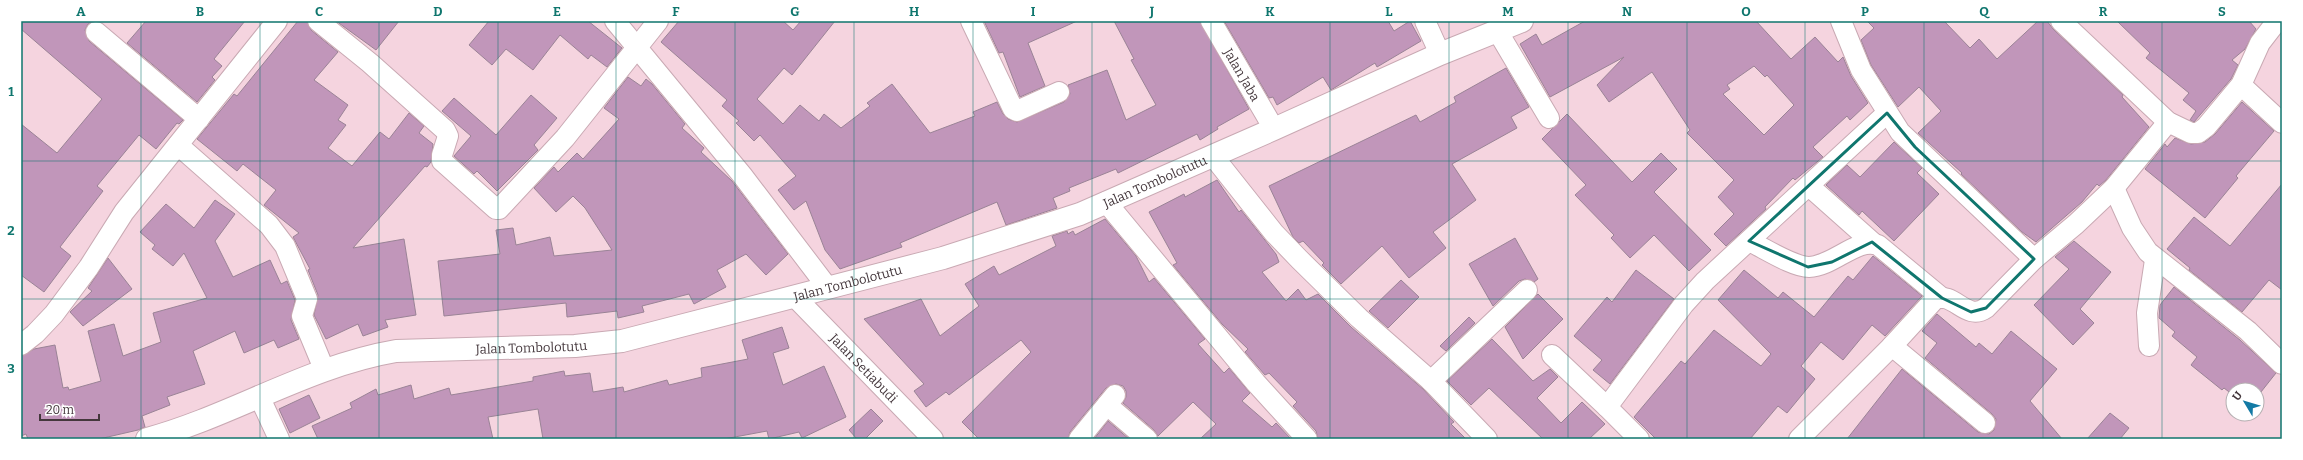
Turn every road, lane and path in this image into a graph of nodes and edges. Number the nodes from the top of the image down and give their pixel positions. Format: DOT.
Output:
graph roads {
  1 [pos="277,21"];
  2 [pos="318,21"];
  3 [pos="615,21"];
  4 [pos="658,21"];
  5 [pos="971,21"];
  6 [pos="1211,21"];
  7 [pos="1425,21"];
  8 [pos="1522,21"];
  9 [pos="1841,21"];
  10 [pos="2061,21"];
  11 [pos="2268,24"];
  12 [pos="96,32"];
  13 [pos="1498,32"];
  14 [pos="637,46"];
  15 [pos="1440,54"];
  16 [pos="2241,85"];
  17 [pos="1059,92"];
  18 [pos="1887,113"];
  19 [pos="1549,118"];
  20 [pos="199,119"];
  21 [pos="2168,122"];
  22 [pos="2282,123"];
  23 [pos="1274,129"];
  24 [pos="178,145"];
  25 [pos="1213,156"];
  26 [pos="1809,186"];
  27 [pos="2114,188"];
  28 [pos="1106,202"];
  29 [pos="1749,241"];
  30 [pos="1872,242"];
  31 [pos="2034,259"];
  32 [pos="2155,260"];
  33 [pos="828,288"];
  34 [pos="1527,290"];
  35 [pos="795,297"];
  36 [pos="1942,298"];
  37 [pos="21,345"];
  38 [pos="1892,346"];
  39 [pos="2149,346"];
  40 [pos="1552,355"];
  41 [pos="2282,364"];
  42 [pos="324,369"];
  43 [pos="1431,381"];
  44 [pos="259,396"];
  45 [pos="1607,407"];
  46 [pos="1985,423"];
  47 [pos="161,437"];
  48 [pos="279,439"];
  49 [pos="932,439"];
  50 [pos="1079,439"];
  51 [pos="1147,439"];
  52 [pos="1307,439"];
  53 [pos="1487,439"];
  54 [pos="1639,439"];
  55 [pos="1799,439"];
  1 -- 20 [label="street"];
  2 -- 14 [label="street"];
  3 -- 14 [label="street"];
  4 -- 14 [label="street"];
  5 -- 17 [label="street"];
  6 -- 23 [label="street, Jalan Jaba"];
  7 -- 15 [label="street"];
  8 -- 13 [label="street, Jalan Tombolotutu"];
  9 -- 18 [label="street"];
  10 -- 21 [label="street"];
  11 -- 16 [label="street"];
  12 -- 20 [label="street"];
  13 -- 15 [label="street, Jalan Tombolotutu"];
  13 -- 19 [label="street"];
  14 -- 33 [label="street"];
  15 -- 23 [label="street, Jalan Tombolotutu"];
  16 -- 21 [label="street"];
  16 -- 22 [label="street"];
  18 -- 26 [label="street"];
  18 -- 31 [label="street"];
  20 -- 24 [label="street"];
  21 -- 27 [label="street"];
  23 -- 25 [label="street, Jalan Tombolotutu"];
  24 -- 37 [label="street"];
  24 -- 42 [label="street"];
  25 -- 28 [label="street, Jalan Tombolotutu"];
  25 -- 43 [label="street"];
  26 -- 29 [label="street"];
  26 -- 30 [label="street"];
  27 -- 31 [label="street"];
  27 -- 32 [label="street"];
  28 -- 33 [label="street, Jalan Tombolotutu"];
  28 -- 52 [label="street"];
  29 -- 30 [label="street"];
  29 -- 45 [label="street"];
  30 -- 36 [label="street"];
  31 -- 36 [label="street"];
  32 -- 39 [label="street"];
  32 -- 41 [label="street"];
  33 -- 35 [label="street, Jalan Tombolotutu"];
  34 -- 43 [label="street"];
  35 -- 42 [label="street, Jalan Tombolotutu"];
  35 -- 49 [label="street, Jalan Setiabudi"];
  36 -- 38 [label="street"];
  38 -- 46 [label="street"];
  38 -- 55 [label="street"];
  40 -- 45 [label="street"];
  42 -- 44 [label="street, Jalan Tombolotutu"];
  43 -- 53 [label="street"];
  44 -- 47 [label="street, Jalan Tombolotutu"];
  44 -- 48 [label="street"];
  45 -- 54 [label="street"];
  50 -- 51 [label="street"];
}
